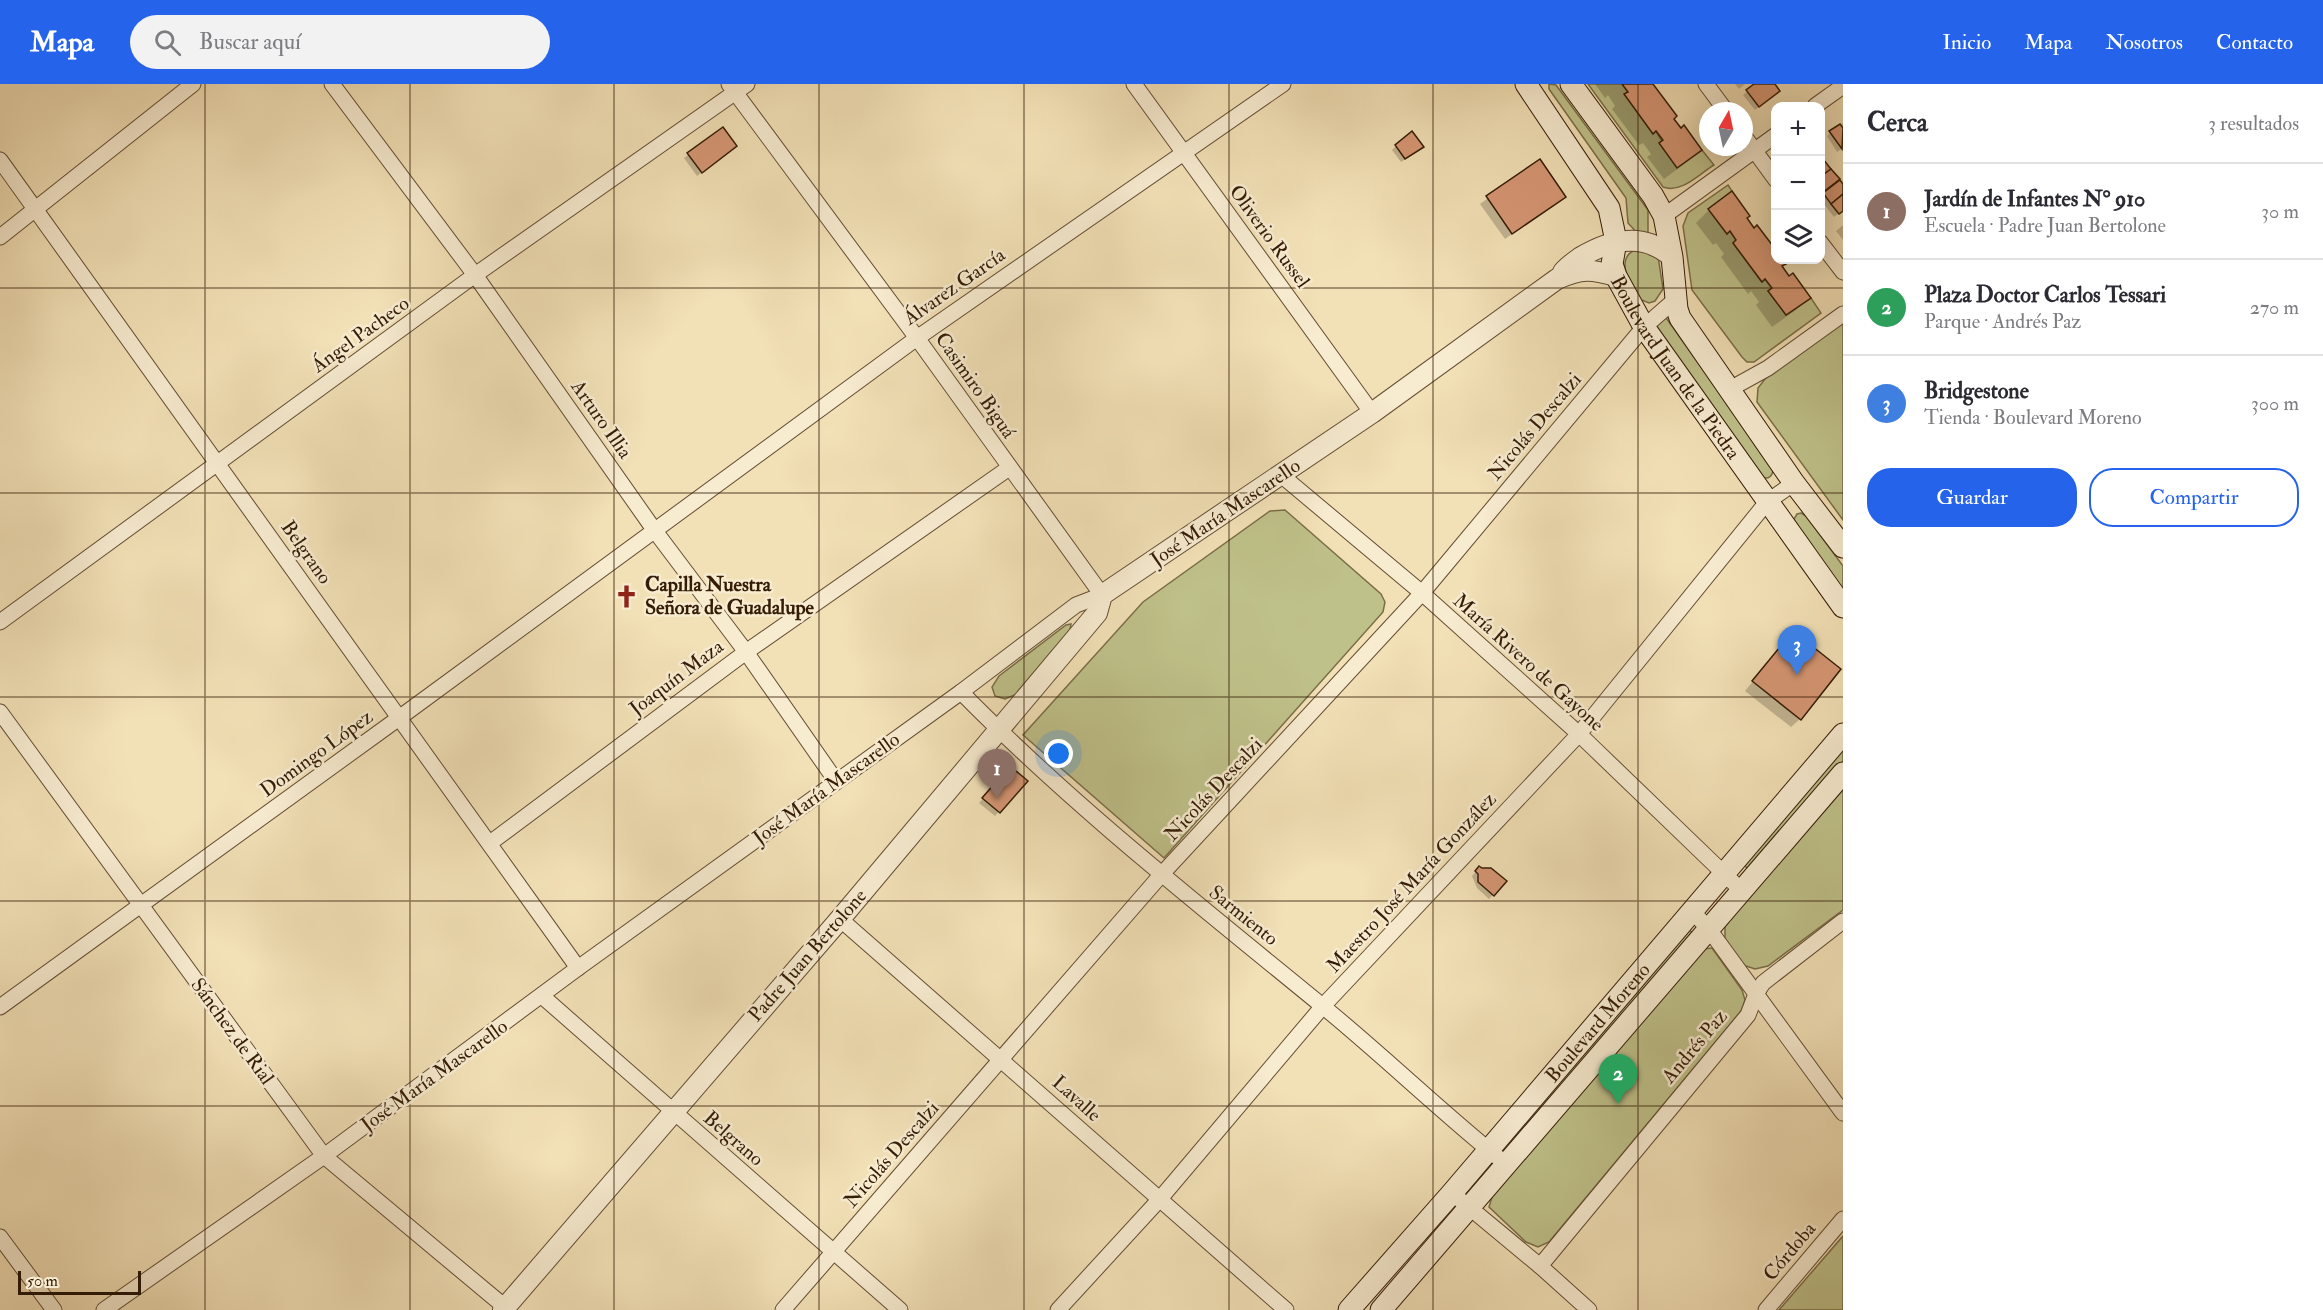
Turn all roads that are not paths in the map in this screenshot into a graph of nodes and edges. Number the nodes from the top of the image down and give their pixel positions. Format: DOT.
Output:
graph roads {
  1 [pos="193,84"];
  2 [pos="332,84"];
  3 [pos="1134,84"];
  4 [pos="1283,84"];
  5 [pos="1527,84"];
  6 [pos="1572,84"];
  7 [pos="1706,84"];
  8 [pos="1843,86"];
  9 [pos="737,87"];
  10 [pos="1719,102"];
  11 [pos="1821,102"];
  12 [pos="1771,139"];
  13 [pos="1754,151"];
  14 [pos="1183,152"];
  15 [pos="0,160"];
  16 [pos="1771,173"];
  17 [pos="36,210"];
  18 [pos="1664,216"];
  19 [pos="0,237"];
  20 [pos="1616,241"];
  21 [pos="1825,247"];
  22 [pos="1672,257"];
  23 [pos="1843,272"];
  24 [pos="475,275"];
  25 [pos="1616,276"];
  26 [pos="1557,279"];
  27 [pos="1676,299"];
  28 [pos="1843,314"];
  29 [pos="1644,327"];
  30 [pos="917,338"];
  31 [pos="1730,389"];
  32 [pos="1372,413"];
  33 [pos="219,464"];
  34 [pos="1009,468"];
  35 [pos="1281,475"];
  36 [pos="1794,483"];
  37 [pos="1767,502"];
  38 [pos="655,531"];
  39 [pos="1843,547"];
  40 [pos="1422,593"];
  41 [pos="1102,595"];
  42 [pos="1843,607"];
  43 [pos="0,622"];
  44 [pos="746,652"];
  45 [pos="961,692"];
  46 [pos="0,712"];
  47 [pos="399,718"];
  48 [pos="999,731"];
  49 [pos="1579,734"];
  50 [pos="1843,734"];
  51 [pos="1843,773"];
  52 [pos="836,780"];
  53 [pos="490,843"];
  54 [pos="1161,875"];
  55 [pos="1724,875"];
  56 [pos="1741,890"];
  57 [pos="141,905"];
  58 [pos="1691,910"];
  59 [pos="840,919"];
  60 [pos="1843,921"];
  61 [pos="1708,928"];
  62 [pos="578,968"];
  63 [pos="1755,994"];
  64 [pos="542,996"];
  65 [pos="1323,1006"];
  66 [pos="0,1007"];
  67 [pos="1001,1059"];
  68 [pos="672,1112"];
  69 [pos="1843,1113"];
  70 [pos="1488,1150"];
  71 [pos="324,1156"];
  72 [pos="1506,1164"];
  73 [pos="1452,1193"];
  74 [pos="1159,1200"];
  75 [pos="1469,1206"];
  76 [pos="1843,1219"];
  77 [pos="0,1237"];
  78 [pos="833,1252"];
  79 [pos="1540,1266"];
  80 [pos="116,1307"];
  81 [pos="505,1309"];
  82 [pos="54,1310"];
  83 [pos="783,1310"];
  84 [pos="900,1310"];
  85 [pos="1058,1310"];
  86 [pos="1286,1310"];
  87 [pos="1349,1310"];
  88 [pos="1381,1310"];
  89 [pos="1588,1310"];
  90 [pos="1766,1310"];
  1 -- 17 [label="street"];
  2 -- 24 [label="street, Arturo Illia"];
  3 -- 14 [label="street, Oliverio Russel"];
  4 -- 14 [label="street, Álvarez García"];
  5 -- 20 [label="main road, Boulevard Juan de la Piedra"];
  6 -- 18 [label="main road, Boulevard Juan de la Piedra"];
  7 -- 10 [label="street"];
  8 -- 11 [label="street"];
  9 -- 24 [label="street, Ángel Pacheco"];
  9 -- 30 [label="street, Casimiro Biguá"];
  12 -- 13 [label="street"];
  13 -- 16 [label="street"];
  13 -- 18 [label="street"];
  14 -- 30 [label="street, Álvarez García"];
  14 -- 32 [label="street, Oliverio Russel"];
  15 -- 17 [label="street, Belgrano"];
  17 -- 19 [label="street"];
  17 -- 33 [label="street, Belgrano"];
  18 -- 22 [label="main road, Boulevard Juan de la Piedra"];
  20 -- 22 [label="street"];
  20 -- 25 [label="main road, Boulevard Juan de la Piedra"];
  20 -- 26 [label="street"];
  21 -- 23 [label="street"];
  22 -- 27 [label="main road, Boulevard Juan de la Piedra"];
  24 -- 33 [label="street, Ángel Pacheco"];
  24 -- 38 [label="street, Arturo Illia"];
  25 -- 26 [label="street"];
  25 -- 29 [label="main road, Boulevard Juan de la Piedra"];
  26 -- 32 [label="street, José María Mascarello"];
  27 -- 29 [label="street, Nicolás Descalzi"];
  27 -- 31 [label="main road, Boulevard Juan de la Piedra"];
  28 -- 31 [label="street"];
  29 -- 37 [label="main road, Boulevard Juan de la Piedra"];
  29 -- 40 [label="street, Nicolás Descalzi"];
  30 -- 34 [label="street, Casimiro Biguá"];
  30 -- 38 [label="street, Álvarez García"];
  31 -- 36 [label="main road, Boulevard Juan de la Piedra"];
  32 -- 35 [label="street, José María Mascarello"];
  33 -- 43 [label="street, Ángel Pacheco"];
  33 -- 47 [label="street, Belgrano"];
  34 -- 41 [label="street, Casimiro Biguá"];
  34 -- 44 [label="street, Joaquín Maza"];
  35 -- 40 [label="street, María Rivero de Gayone"];
  35 -- 41 [label="street, José María Mascarello"];
  36 -- 37 [label="street, Maestro José María González"];
  36 -- 39 [label="main road, Boulevard Juan de la Piedra"];
  37 -- 42 [label="main road, Boulevard Juan de la Piedra"];
  37 -- 49 [label="street, Maestro José María González"];
  38 -- 44 [label="street, Arturo Illia"];
  38 -- 47 [label="street, Domingo López"];
  40 -- 49 [label="street, María Rivero de Gayone"];
  40 -- 54 [label="street, Nicolás Descalzi"];
  41 -- 45 [label="street, José María Mascarello"];
  41 -- 48 [label="street, Padre Juan Bertolone"];
  44 -- 52 [label="street, Arturo Illia"];
  44 -- 53 [label="street, Joaquín Maza"];
  45 -- 48 [label="street, Sarmiento"];
  45 -- 52 [label="street, José María Mascarello"];
  46 -- 57 [label="street, Sánchez de Rial"];
  47 -- 53 [label="street, Belgrano"];
  47 -- 57 [label="street, Domingo López"];
  48 -- 54 [label="street, Sarmiento"];
  48 -- 59 [label="street, Padre Juan Bertolone"];
  49 -- 55 [label="street, María Rivero de Gayone"];
  49 -- 65 [label="street, Maestro José María González"];
  50 -- 55 [label="main road, Boulevard Moreno"];
  51 -- 56 [label="main road, Boulevard Moreno"];
  52 -- 62 [label="street, José María Mascarello"];
  53 -- 62 [label="street, Belgrano"];
  54 -- 65 [label="street, Sarmiento"];
  54 -- 67 [label="street, Nicolás Descalzi"];
  55 -- 56 [label="street, María Rivero de Gayone"];
  55 -- 58 [label="main road, Boulevard Moreno"];
  56 -- 61 [label="main road, Boulevard Moreno"];
  57 -- 66 [label="street, Domingo López"];
  57 -- 71 [label="street, Sánchez de Rial"];
  58 -- 61 [label="street"];
  58 -- 70 [label="main road, Boulevard Moreno"];
  59 -- 67 [label="street, Lavalle"];
  59 -- 68 [label="street, Padre Juan Bertolone"];
  60 -- 63 [label="street, Andrés Paz"];
  61 -- 63 [label="street"];
  61 -- 72 [label="main road, Boulevard Moreno"];
  62 -- 64 [label="street, José María Mascarello"];
  63 -- 69 [label="street"];
  63 -- 79 [label="street, Andrés Paz"];
  64 -- 68 [label="street, Belgrano"];
  64 -- 71 [label="street, José María Mascarello"];
  65 -- 70 [label="street, Sarmiento"];
  65 -- 74 [label="street, Maestro José María González"];
  67 -- 74 [label="street, Lavalle"];
  67 -- 78 [label="street, Nicolás Descalzi"];
  68 -- 78 [label="street, Belgrano"];
  68 -- 81 [label="street, Padre Juan Bertolone"];
  70 -- 72 [label="street, Sarmiento"];
  70 -- 73 [label="main road, Boulevard Moreno"];
  71 -- 80 [label="street, José María Mascarello"];
  71 -- 81 [label="street, Sánchez de Rial"];
  72 -- 75 [label="main road, Boulevard Moreno"];
  73 -- 75 [label="street"];
  73 -- 87 [label="main road, Boulevard Moreno"];
  74 -- 85 [label="street, Maestro José María González"];
  74 -- 86 [label="street, Lavalle"];
  75 -- 79 [label="street"];
  75 -- 88 [label="main road, Boulevard Moreno"];
  76 -- 90 [label="street, Córdoba"];
  77 -- 82 [label="street"];
  78 -- 83 [label="street, Nicolás Descalzi"];
  78 -- 84 [label="street, Belgrano"];
  79 -- 89 [label="street"];
}
